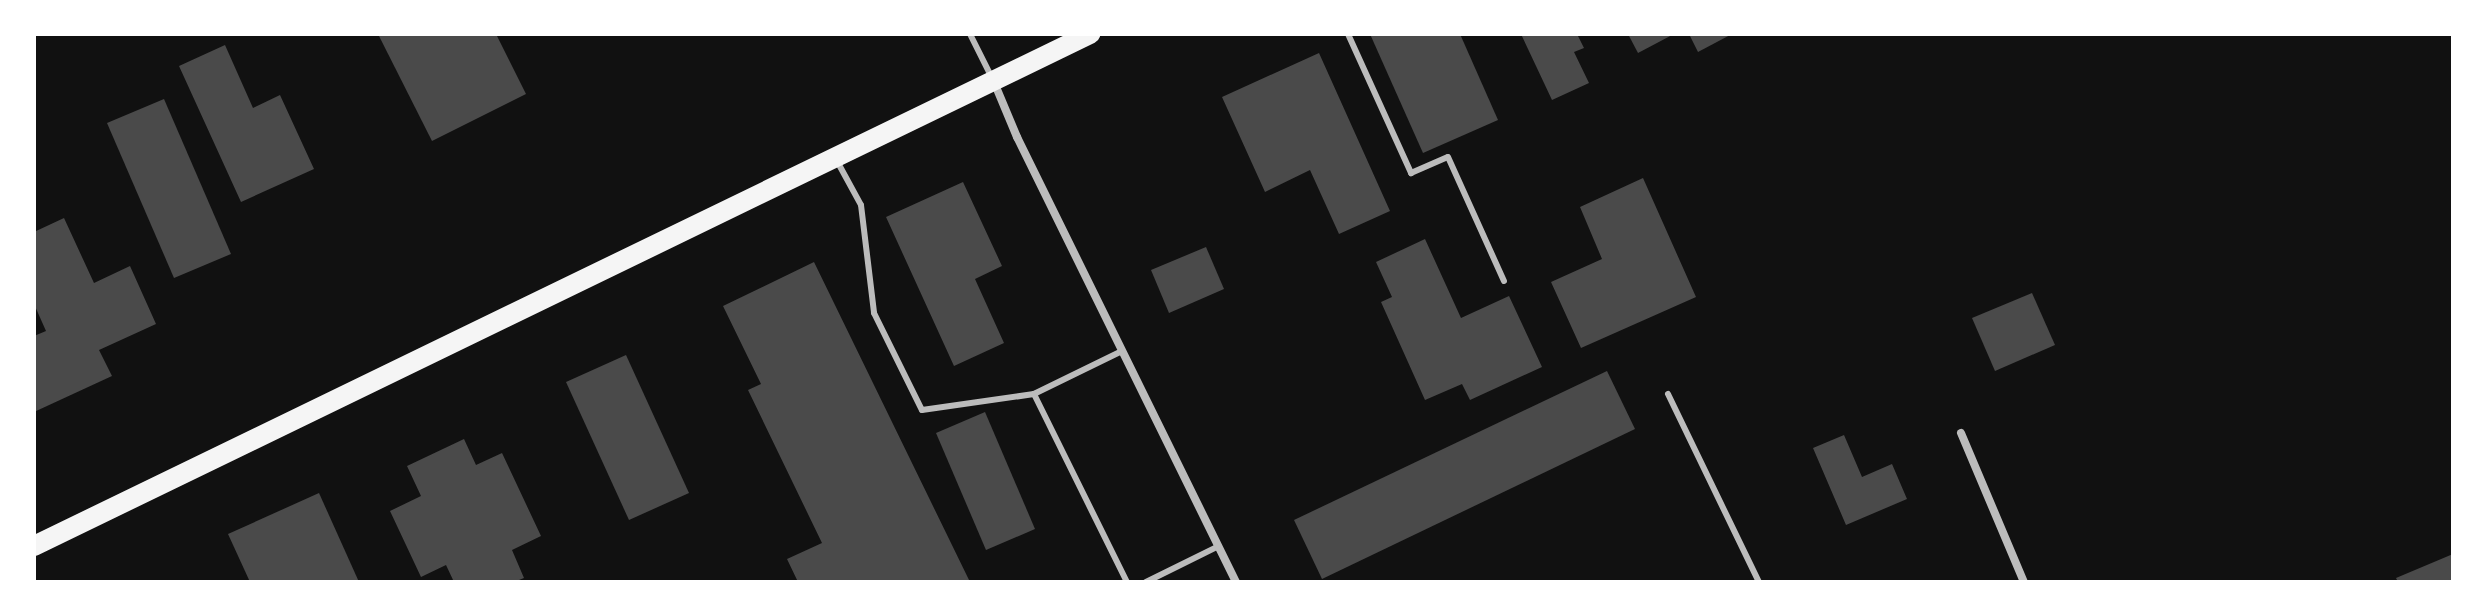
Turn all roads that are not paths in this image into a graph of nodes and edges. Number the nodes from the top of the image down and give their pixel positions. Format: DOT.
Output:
graph roads {
  1 [pos="970,34"];
  2 [pos="1090,34"];
  3 [pos="1348,34"];
  4 [pos="993,81"];
  5 [pos="836,158"];
  6 [pos="1504,281"];
  7 [pos="1122,351"];
  8 [pos="1034,394"];
  9 [pos="1668,394"];
  10 [pos="1961,433"];
  11 [pos="34,546"];
  12 [pos="1219,546"];
  13 [pos="1127,582"];
  14 [pos="1146,582"];
  15 [pos="1236,582"];
  16 [pos="1759,582"];
  17 [pos="2024,582"];
  1 -- 4 [label="lane"];
  2 -- 4 [label="main road"];
  3 -- 6 [label="lane"];
  4 -- 5 [label="main road"];
  4 -- 7 [label="street"];
  5 -- 8 [label="lane"];
  5 -- 11 [label="main road"];
  7 -- 8 [label="lane"];
  7 -- 12 [label="street"];
  8 -- 13 [label="lane"];
  9 -- 16 [label="lane"];
  10 -- 17 [label="street"];
  12 -- 14 [label="lane"];
  12 -- 15 [label="street"];
}
